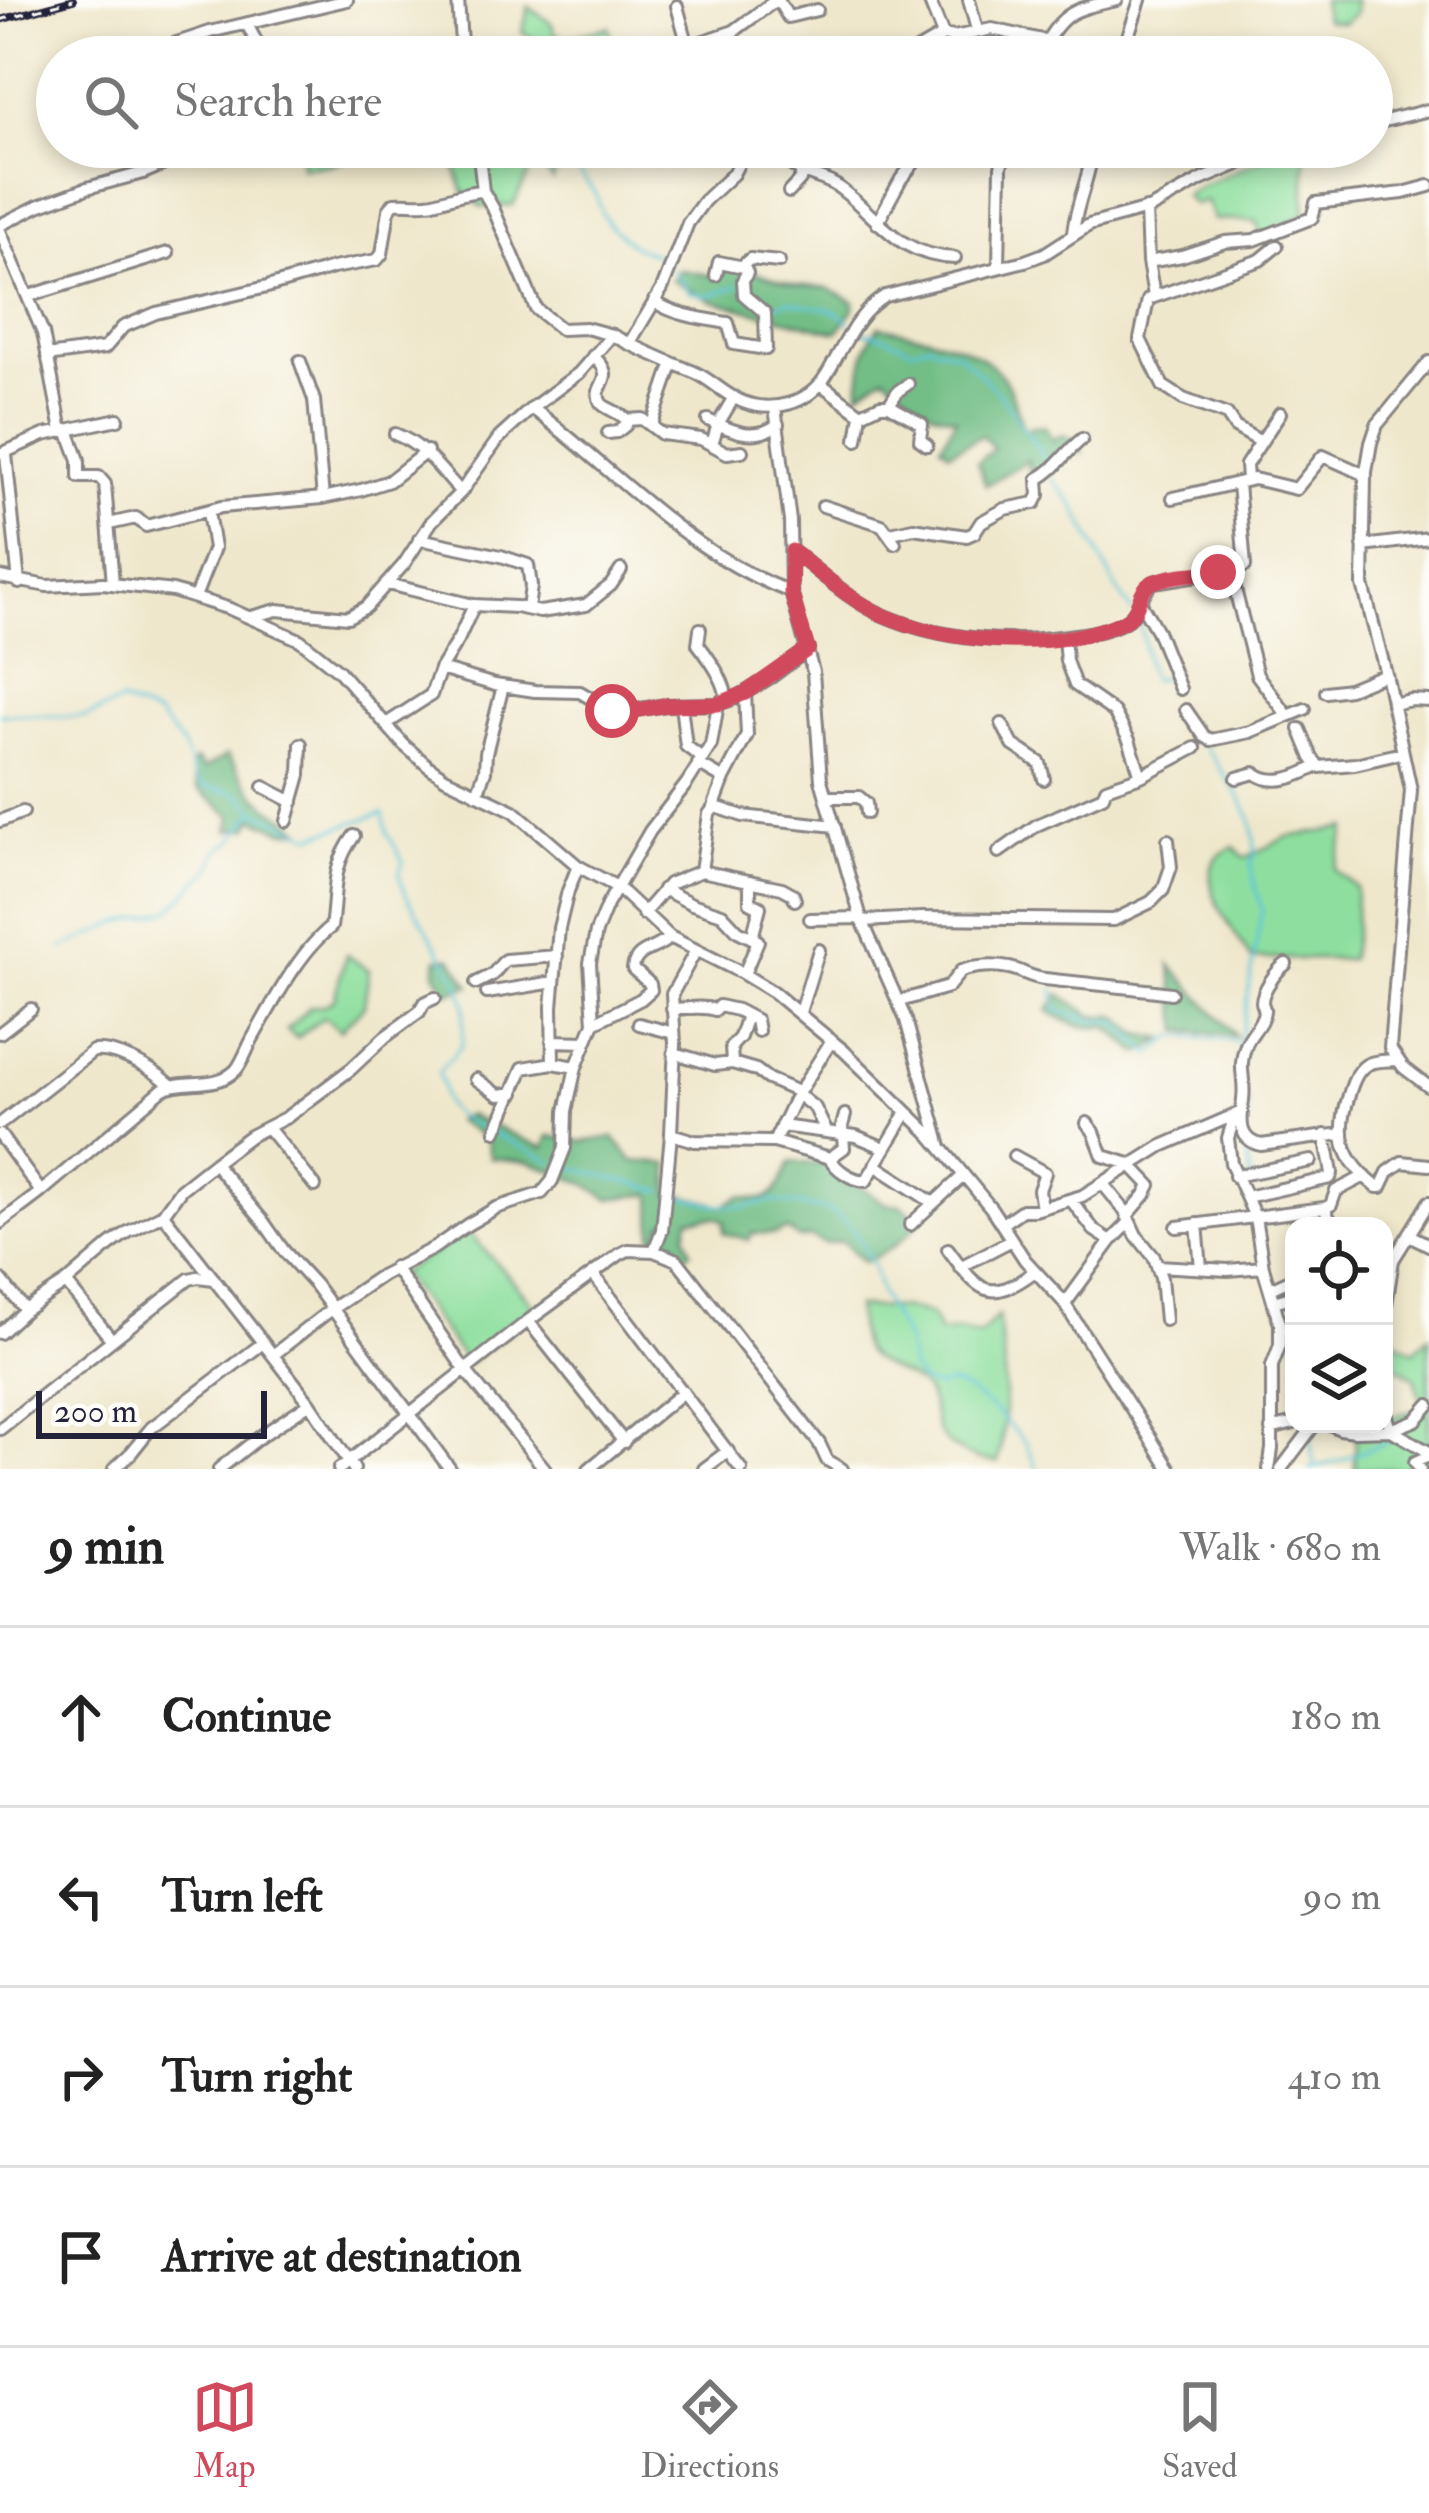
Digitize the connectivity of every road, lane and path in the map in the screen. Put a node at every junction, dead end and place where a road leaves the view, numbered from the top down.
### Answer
1 (346, 0) edge
2 (458, 0) edge
3 (777, 0) edge
4 (929, 0) edge
5 (969, 0) edge
6 (1117, 0) edge
7 (1140, 0) edge
8 (677, 6) dead end
9 (817, 10) dead end
10 (247, 24) junction
11 (977, 30) junction
12 (729, 33) junction
13 (943, 35) joint
14 (202, 36) edge
15 (253, 36) edge
16 (461, 36) edge
17 (685, 36) edge
18 (723, 36) edge
19 (730, 36) edge
20 (948, 36) edge
21 (957, 36) edge
22 (1024, 36) edge
23 (1050, 36) edge
24 (1128, 36) edge
25 (1429, 110) edge
26 (1393, 119) edge
27 (154, 168) edge
28 (480, 168) edge
29 (736, 168) edge
30 (796, 168) edge
31 (908, 168) edge
32 (1001, 168) edge
33 (1090, 168) edge
34 (1229, 168) edge
35 (802, 172) junction
36 (1429, 186) edge
37 (483, 190) junction
38 (789, 192) dead end
39 (1146, 209) junction
40 (877, 223) junction
41 (0, 228) edge
42 (1073, 233) junction
43 (1276, 246) dead end
44 (168, 254) dead end
45 (926, 255) junction
46 (955, 258) dead end
47 (779, 262) dead end
48 (1148, 262) junction
49 (742, 266) junction
50 (999, 266) junction
51 (716, 275) dead end
52 (940, 282) junction
53 (29, 296) junction
54 (1154, 296) junction
55 (654, 301) junction
56 (612, 334) junction
57 (628, 344) junction
58 (47, 356) junction
59 (593, 356) junction
60 (300, 361) dead end
61 (1429, 362) edge
62 (672, 365) junction
63 (821, 384) junction
64 (908, 384) dead end
65 (734, 397) junction
66 (890, 405) junction
67 (776, 407) junction
68 (532, 408) junction
69 (1280, 413) dead end
70 (861, 414) junction
71 (118, 419) dead end
72 (627, 420) junction
73 (713, 422) junction
74 (652, 424) junction
75 (778, 424) junction
76 (65, 430) junction
77 (608, 433) dead end
78 (395, 434) dead end
79 (1082, 439) dead end
80 (856, 440) dead end
81 (1261, 442) junction
82 (712, 444) junction
83 (927, 445) dead end
84 (427, 451) junction
85 (742, 451) dead end
86 (3, 453) edge
87 (1366, 475) junction
88 (1243, 482) junction
89 (461, 492) junction
90 (322, 497) junction
91 (1173, 498) dead end
92 (823, 506) dead end
93 (208, 512) junction
94 (109, 524) junction
95 (1429, 538) edge
96 (419, 539) junction
97 (1363, 546) junction
98 (792, 551) junction
99 (621, 570) dead end
100 (1230, 570) junction
101 (0, 577) edge
102 (20, 583) junction
103 (113, 584) junction
104 (387, 584) junction
105 (791, 592) junction
106 (196, 597) junction
107 (1141, 602) junction
108 (474, 605) junction
109 (528, 609) junction
110 (250, 618) junction
111 (700, 629) dead end
112 (1064, 637) junction
113 (808, 649) junction
114 (440, 669) junction
115 (1386, 674) junction
116 (503, 686) junction
117 (1180, 689) dead end
118 (1326, 692) dead end
119 (745, 693) junction
120 (1429, 701) edge
121 (718, 704) junction
122 (1392, 704) junction
123 (681, 705) junction
124 (1305, 709) dead end
125 (1186, 710) dead end
126 (1288, 716) junction
127 (386, 724) junction
128 (1002, 724) dead end
129 (1300, 729) dead end
130 (301, 744) dead end
131 (1195, 748) dead end
132 (1402, 753) junction
133 (700, 761) junction
134 (1318, 766) junction
135 (1141, 776) junction
136 (1237, 778) dead end
137 (724, 779) junction
138 (1044, 779) dead end
139 (264, 787) dead end
140 (477, 794) junction
141 (826, 797) junction
142 (293, 802) junction
143 (715, 806) junction
144 (23, 812) dead end
145 (867, 813) dead end
146 (0, 820) edge
147 (287, 821) dead end
148 (835, 826) junction
149 (354, 836) dead end
150 (1168, 840) dead end
151 (998, 852) dead end
152 (578, 866) junction
153 (701, 871) junction
154 (750, 881) junction
155 (617, 887) junction
156 (663, 889) junction
157 (795, 900) dead end
158 (643, 914) junction
159 (862, 919) junction
160 (810, 920) dead end
161 (670, 937) junction
162 (752, 938) junction
163 (819, 950) dead end
164 (695, 952) junction
165 (557, 956) junction
166 (1286, 964) dead end
167 (744, 974) junction
168 (492, 975) junction
169 (554, 982) junction
170 (476, 983) dead end
171 (516, 990) junction
172 (487, 993) dead end
173 (1171, 993) dead end
174 (435, 998) dead end
175 (900, 1001) junction
176 (31, 1009) dead end
177 (672, 1009) junction
178 (800, 1012) junction
179 (747, 1015) junction
180 (594, 1023) junction
181 (639, 1024) dead end
182 (758, 1031) dead end
183 (0, 1033) edge
184 (674, 1033) junction
185 (832, 1040) junction
186 (551, 1041) junction
187 (586, 1042) junction
188 (674, 1053) junction
189 (1396, 1060) junction
190 (554, 1063) junction
191 (732, 1063) junction
192 (576, 1067) junction
193 (476, 1079) dead end
194 (171, 1085) junction
195 (1429, 1087) edge
196 (514, 1093) junction
197 (798, 1094) junction
198 (908, 1112) junction
199 (1237, 1114) junction
200 (845, 1115) dead end
201 (1087, 1123) dead end
202 (0, 1124) edge
203 (781, 1126) junction
204 (268, 1128) junction
205 (1198, 1130) junction
206 (496, 1131) dead end
207 (826, 1131) junction
208 (671, 1134) junction
209 (844, 1134) junction
210 (1341, 1134) junction
211 (0, 1135) edge
212 (1325, 1135) junction
213 (1228, 1138) junction
214 (1307, 1141) junction
215 (774, 1142) junction
216 (885, 1148) junction
217 (942, 1150) junction
218 (1014, 1156) dead end
219 (830, 1158) junction
220 (1311, 1161) junction
221 (214, 1163) junction
222 (1130, 1164) junction
223 (874, 1165) junction
224 (1429, 1165) edge
225 (963, 1176) junction
226 (1235, 1176) junction
227 (1365, 1176) junction
228 (1316, 1182) junction
229 (1103, 1184) junction
230 (315, 1186) dead end
231 (41, 1192) junction
232 (1246, 1197) junction
233 (1071, 1201) junction
234 (932, 1202) junction
235 (1429, 1202) edge
236 (1042, 1208) junction
237 (1324, 1208) junction
238 (163, 1214) junction
239 (1255, 1217) junction
240 (1328, 1217) edge
241 (1128, 1220) junction
242 (0, 1223) edge
243 (1002, 1224) junction
244 (1197, 1224) junction
245 (910, 1225) dead end
246 (1177, 1227) dead end
247 (1409, 1235) junction
248 (1012, 1240) junction
249 (1111, 1241) junction
250 (1429, 1245) edge
251 (947, 1250) dead end
252 (654, 1251) junction
253 (1393, 1260) edge
254 (1158, 1266) junction
255 (394, 1267) junction
256 (960, 1267) junction
257 (1263, 1267) junction
258 (1201, 1268) junction
259 (1035, 1271) junction
260 (593, 1274) junction
261 (0, 1279) edge
262 (214, 1279) junction
263 (65, 1283) junction
264 (1285, 1285) edge
265 (1272, 1295) junction
266 (1285, 1296) edge
267 (1065, 1304) junction
268 (333, 1308) junction
269 (26, 1310) junction
270 (1165, 1320) dead end
271 (528, 1321) junction
272 (0, 1333) edge
273 (112, 1340) junction
274 (262, 1343) junction
275 (274, 1355) junction
276 (465, 1370) junction
277 (683, 1392) junction
278 (310, 1403) junction
279 (1429, 1405) edge
280 (410, 1414) junction
281 (1285, 1427) edge
282 (0, 1429) edge
283 (1271, 1429) junction
284 (1393, 1429) edge
285 (1393, 1431) edge
286 (1300, 1433) edge
287 (624, 1442) junction
288 (728, 1451) junction
289 (1429, 1454) edge
290 (347, 1467) edge
291 (114, 1469) edge
292 (219, 1469) edge
293 (450, 1469) edge
294 (545, 1469) edge
295 (589, 1469) edge
296 (704, 1469) edge
297 (741, 1469) edge
298 (842, 1469) edge
299 (1170, 1469) edge
300 (1268, 1469) edge
301 (1281, 1469) edge
302 (1420, 1469) edge

1 - 10 street
2 - 16 street
3 - 9 street
3 - 12 street
4 - 13 street
5 - 11 street
6 - 23 street
7 - 24 street
8 - 17 street
10 - 14 street
10 - 15 street
11 - 21 street
11 - 22 street
12 - 18 street
12 - 19 street
13 - 20 street
25 - 26 street
27 - 41 street
28 - 37 street
29 - 55 street
30 - 35 street
31 - 40 street
32 - 50 street
33 - 42 street
34 - 39 street
35 - 38 street
35 - 40 street
36 - 48 street
37 - 56 street
37 - 58 street
39 - 42 street
39 - 48 street
40 - 45 street
41 - 53 street
42 - 50 street
43 - 54 street
44 - 53 street
45 - 46 street
45 - 52 street
47 - 49 street
48 - 54 street
49 - 51 street
49 - 55 street
50 - 52 street
52 - 63 street
53 - 58 street
54 - 81 street
55 - 57 street
56 - 57 street
56 - 59 street
57 - 62 street
58 - 76 street
59 - 68 street
59 - 72 street
60 - 90 street
61 - 87 street
62 - 65 street
62 - 74 street
63 - 67 street
63 - 70 street
64 - 66 street
65 - 67 street
65 - 73 street
66 - 70 street
66 - 83 street
67 - 75 street
68 - 89 street
68 - 105 street
69 - 81 street
70 - 80 street
71 - 76 street
72 - 74 street
72 - 77 street
73 - 75 street
73 - 82 street
74 - 82 street
75 - 98 street
76 - 86 street
76 - 94 street
78 - 84 street
79 - 92 street
81 - 88 street
82 - 85 street
84 - 89 street
84 - 90 street
86 - 102 street
87 - 88 street
87 - 97 street
88 - 91 street
88 - 100 street
89 - 96 street
90 - 93 street
93 - 94 street
93 - 106 street
94 - 103 street
95 - 97 street
96 - 104 street
96 - 109 street
97 - 115 street
98 - 105 street
98 - 112 street
99 - 109 street
100 - 107 street
100 - 126 street
101 - 102 street
102 - 103 street
103 - 106 street
104 - 108 street
104 - 110 street
105 - 113 street
106 - 110 street
107 - 112 street
107 - 117 street
108 - 109 street
108 - 114 street
110 - 127 street
111 - 121 street
112 - 135 street
113 - 119 street
113 - 141 street
114 - 116 street
114 - 127 street
115 - 118 street
115 - 122 street
116 - 123 street
116 - 140 street
119 - 121 street
119 - 137 street
120 - 122 street
121 - 123 street
121 - 133 street
122 - 132 street
123 - 133 street
124 - 126 street
125 - 126 street
127 - 140 street
128 - 138 street
129 - 134 street
130 - 142 street
131 - 135 street
132 - 134 street
132 - 189 street
133 - 137 street
133 - 155 street
134 - 136 street
135 - 151 street
137 - 143 street
139 - 142 street
140 - 152 street
141 - 145 street
141 - 148 street
142 - 147 street
143 - 148 street
143 - 153 street
144 - 146 street
148 - 159 street
149 - 194 street
150 - 159 street
152 - 155 street
152 - 165 street
153 - 154 street
153 - 156 street
154 - 157 street
154 - 162 street
155 - 158 street
155 - 180 street
156 - 158 street
156 - 162 street
158 - 161 street
159 - 160 street
159 - 175 street
161 - 164 street
161 - 180 street
162 - 167 street
163 - 178 street
164 - 167 street
164 - 177 street
165 - 168 street
165 - 169 street
166 - 199 street
167 - 178 street
168 - 170 street
168 - 171 street
169 - 171 street
169 - 186 street
171 - 172 street
173 - 175 street
174 - 204 street
175 - 217 street
176 - 183 street
177 - 179 street
177 - 184 street
178 - 185 street
179 - 182 street
179 - 191 street
180 - 187 street
181 - 184 street
184 - 188 street
185 - 197 street
185 - 198 street
186 - 187 street
186 - 190 street
187 - 192 street
188 - 191 street
188 - 208 street
189 - 195 street
189 - 210 street
190 - 192 street
190 - 196 street
191 - 197 street
192 - 255 street
193 - 196 street
194 - 202 street
194 - 231 street
196 - 206 street
197 - 203 street
197 - 207 street
198 - 216 street
198 - 217 street
199 - 205 street
199 - 213 street
199 - 214 street
200 - 209 street
201 - 222 street
203 - 207 street
203 - 215 street
204 - 221 street
204 - 230 street
205 - 213 street
205 - 222 street
207 - 209 street
208 - 215 street
208 - 252 street
209 - 216 street
209 - 219 street
210 - 212 street
210 - 227 street
211 - 231 street
212 - 214 street
212 - 228 street
213 - 226 street
214 - 220 street
215 - 219 street
216 - 223 street
217 - 225 street
218 - 236 street
219 - 223 street
220 - 226 street
220 - 228 street
221 - 238 street
221 - 268 street
222 - 229 street
222 - 241 street
223 - 234 street
224 - 227 street
225 - 234 street
225 - 243 street
226 - 232 street
227 - 237 street
228 - 232 street
229 - 233 street
229 - 241 street
231 - 242 street
232 - 239 street
233 - 236 street
233 - 249 street
234 - 245 street
235 - 247 street
236 - 243 street
237 - 239 street
237 - 240 street
238 - 262 street
238 - 263 street
239 - 244 street
239 - 257 street
241 - 249 street
241 - 254 street
243 - 248 street
244 - 246 street
244 - 258 street
247 - 250 street
247 - 253 street
248 - 256 street
248 - 259 street
249 - 267 street
251 - 256 street
252 - 260 street
252 - 298 street
254 - 258 street
254 - 270 street
255 - 268 street
255 - 276 street
256 - 259 street
257 - 258 street
257 - 265 street
259 - 267 street
260 - 271 street
260 - 277 street
261 - 269 street
262 - 273 street
262 - 274 street
263 - 269 street
263 - 273 street
264 - 265 street
265 - 266 street
265 - 283 street
267 - 299 street
268 - 275 street
268 - 280 street
269 - 272 street
271 - 276 street
271 - 287 street
273 - 282 street
274 - 275 street
274 - 291 street
275 - 278 street
276 - 280 street
276 - 294 street
277 - 287 street
277 - 288 street
278 - 290 street
278 - 292 street
279 - 284 street
280 - 290 street
280 - 293 street
281 - 283 street
283 - 300 street
285 - 289 street
286 - 301 street
287 - 295 street
288 - 296 street
288 - 297 street
289 - 302 street

